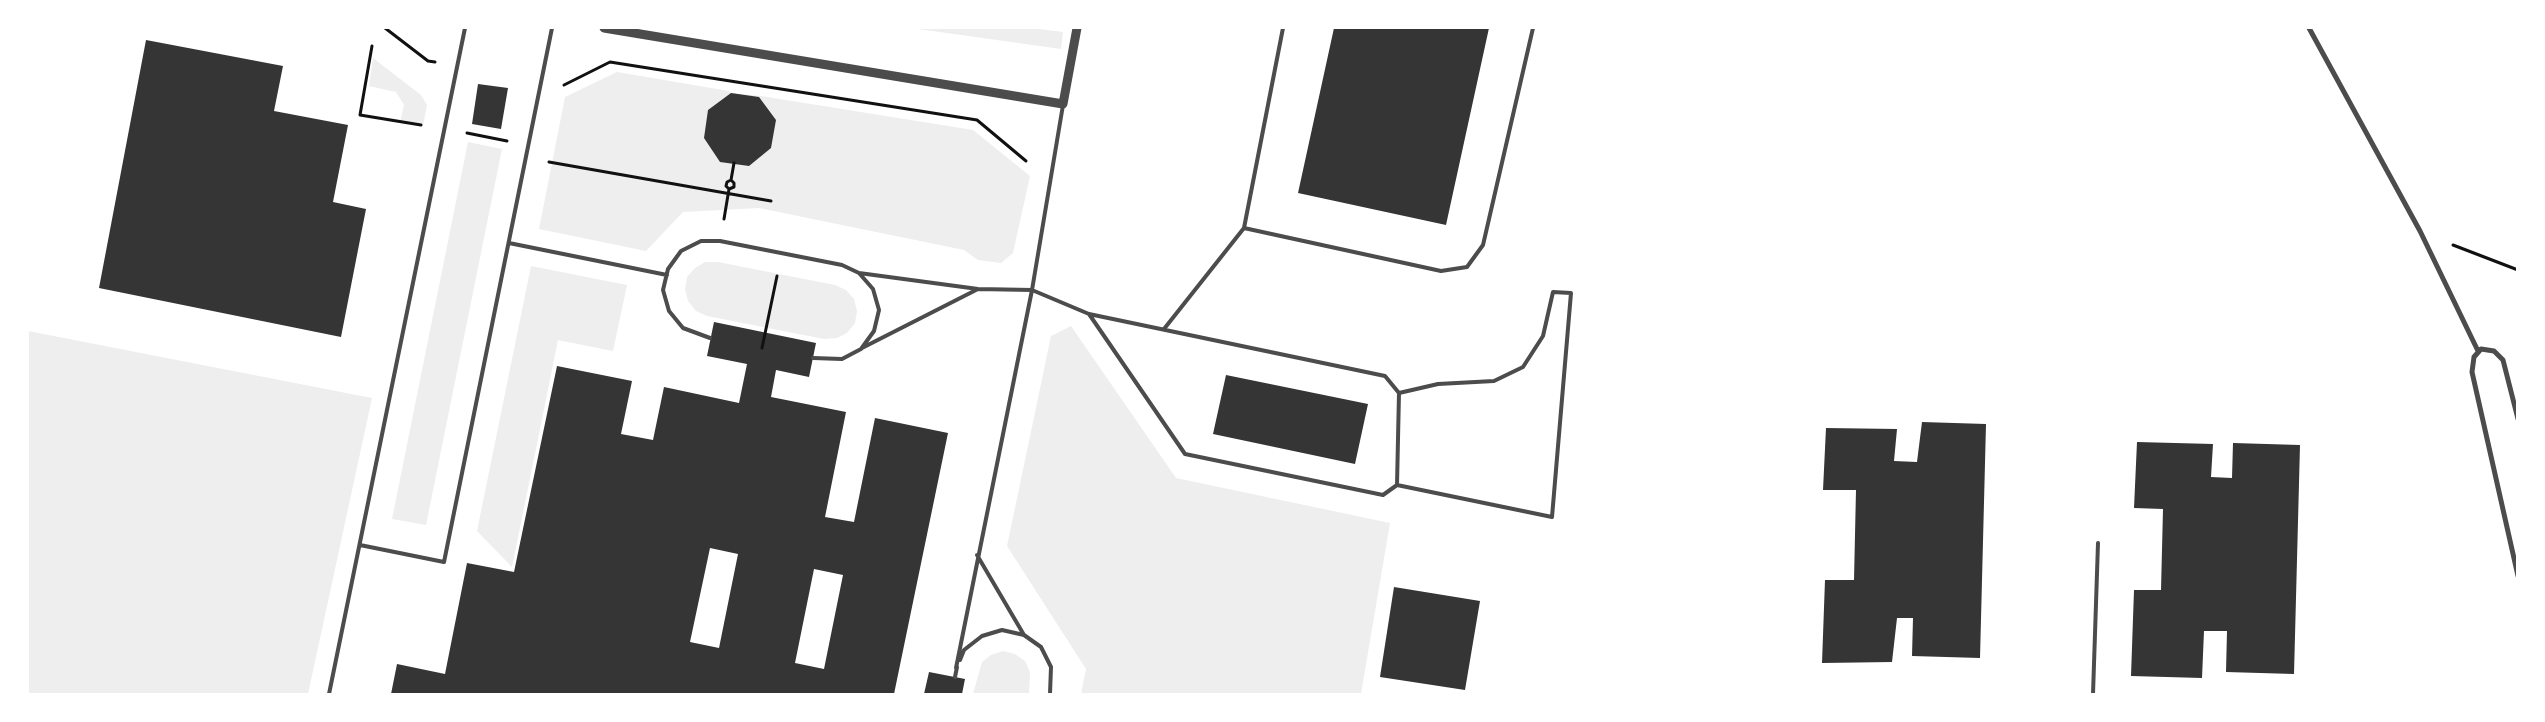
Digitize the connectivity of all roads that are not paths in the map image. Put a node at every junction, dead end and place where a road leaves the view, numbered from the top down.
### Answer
1 (465, 28) edge
2 (552, 28) edge
3 (604, 28) edge
4 (1077, 28) edge
5 (1282, 28) edge
6 (1534, 28) edge
7 (2309, 28) edge
8 (1063, 104) junction
9 (1244, 228) junction
10 (508, 243) junction
11 (859, 273) junction
12 (667, 275) junction
13 (978, 290) junction
14 (1032, 290) junction
15 (1089, 314) junction
16 (1164, 330) junction
17 (710, 338) dead end
18 (861, 349) junction
19 (2478, 351) junction
20 (813, 358) dead end
21 (1399, 393) junction
22 (2518, 419) edge
23 (1397, 485) junction
24 (2098, 542) dead end
25 (360, 545) junction
26 (977, 555) junction
27 (2518, 576) edge
28 (1024, 635) junction
29 (956, 668) junction
30 (955, 676) dead end
31 (330, 694) edge
32 (1050, 694) edge
33 (2093, 694) edge

1 - 25 lane
2 - 10 lane
3 - 8 street
4 - 8 street
5 - 9 lane
6 - 9 lane
7 - 19 street
8 - 14 lane
9 - 16 lane
10 - 12 lane
10 - 25 lane
11 - 12 lane
11 - 13 lane
11 - 18 lane
12 - 17 lane
13 - 14 lane
13 - 18 lane
14 - 15 lane
14 - 26 lane
15 - 16 lane
15 - 23 lane
16 - 21 lane
18 - 20 lane
19 - 22 street
19 - 27 street
21 - 23 lane
21 - 23 lane
24 - 33 lane
25 - 31 lane
26 - 28 lane
26 - 29 lane
28 - 29 lane
28 - 32 lane
29 - 30 lane

